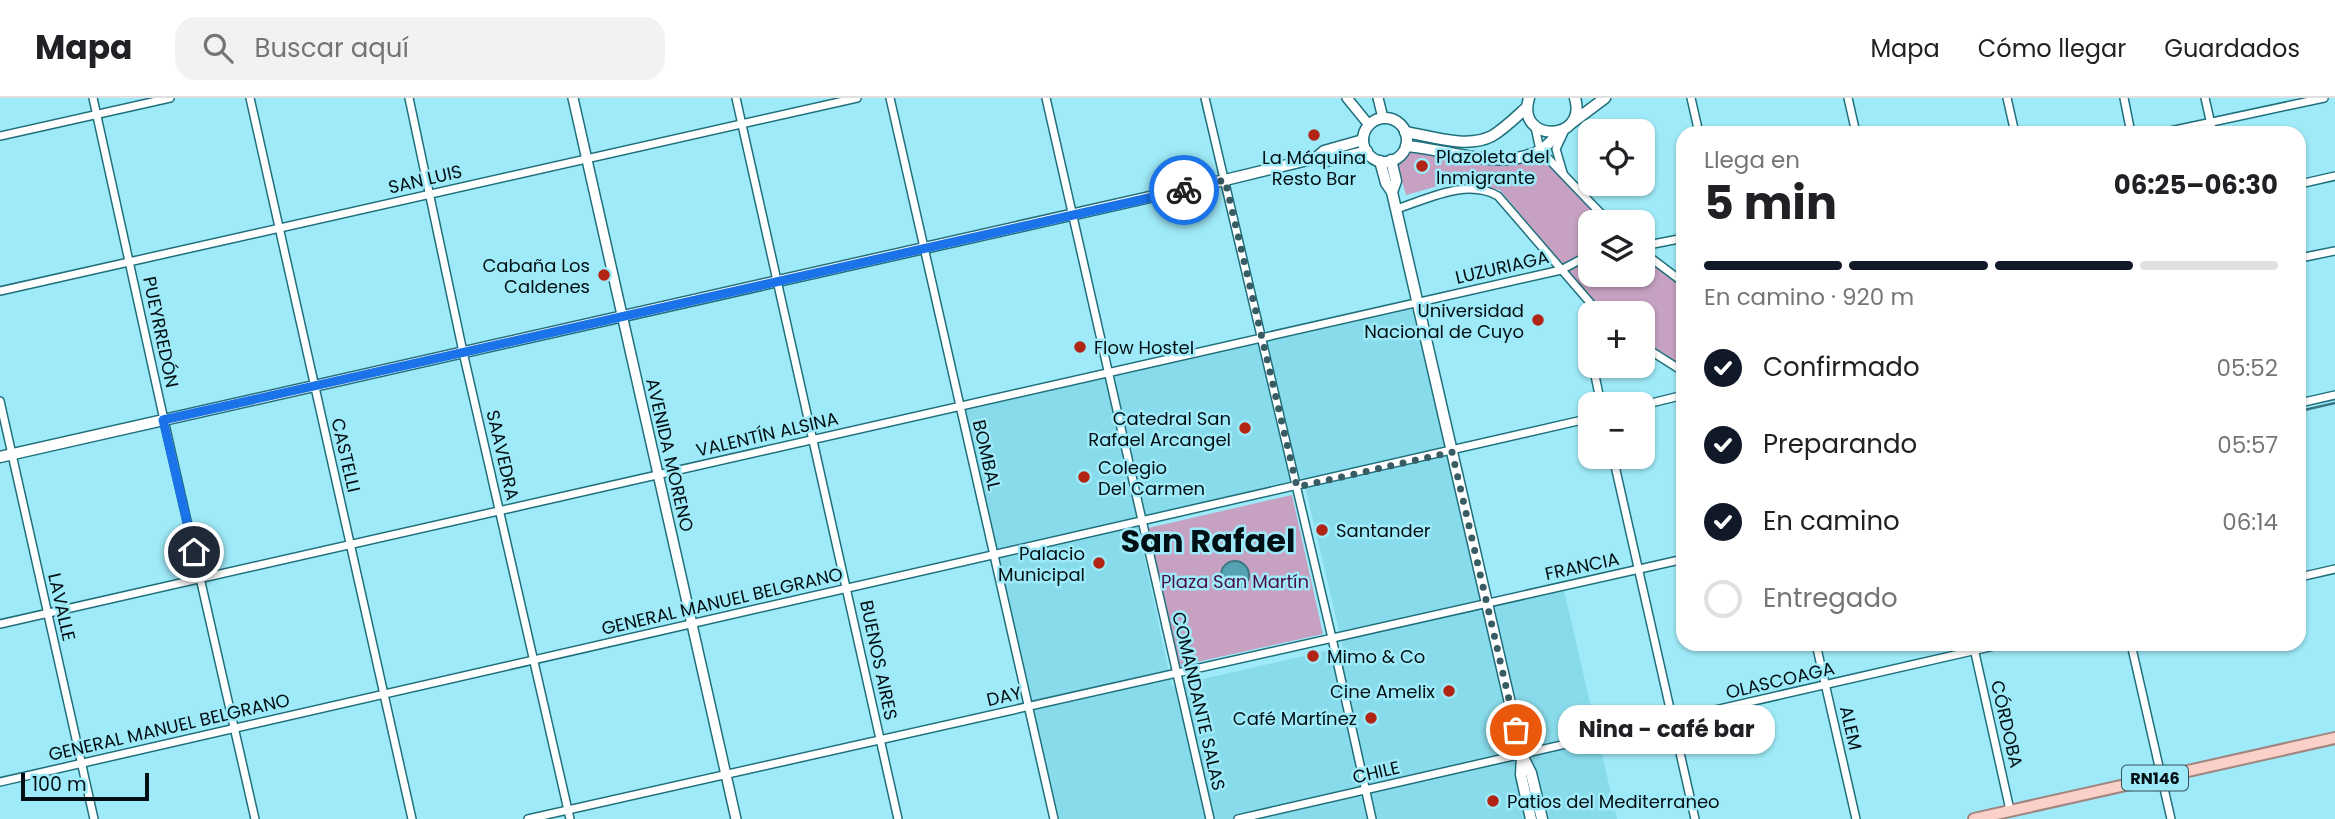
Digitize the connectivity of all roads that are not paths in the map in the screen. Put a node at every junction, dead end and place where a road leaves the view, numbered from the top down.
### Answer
1 (93, 98) edge
2 (170, 98) edge
3 (250, 98) edge
4 (409, 98) edge
5 (573, 98) edge
6 (736, 98) edge
7 (857, 98) edge
8 (890, 98) edge
9 (1046, 98) edge
10 (1205, 98) edge
11 (1347, 98) edge
12 (1378, 98) edge
13 (1574, 98) edge
14 (1605, 98) edge
15 (1692, 98) edge
16 (1848, 98) edge
17 (2007, 98) edge
18 (2124, 98) edge
19 (2205, 98) edge
20 (2324, 98) edge
21 (1528, 103) edge
22 (97, 115) junction
23 (1382, 118) junction
24 (2211, 123) junction
25 (743, 125) junction
26 (1369, 125) junction
27 (1698, 126) edge
28 (1854, 126) edge
29 (2013, 126) edge
30 (2130, 126) edge
31 (2196, 126) edge
32 (2212, 126) edge
33 (1535, 127) junction
34 (1567, 127) junction
35 (1405, 132) junction
36 (0, 136) edge
37 (1363, 140) junction
38 (1405, 146) junction
39 (1540, 150) junction
40 (1367, 151) junction
41 (1316, 158) junction
42 (587, 159) junction
43 (1386, 161) junction
44 (1565, 176) junction
45 (2335, 176) edge
46 (1225, 180) junction
47 (2306, 183) edge
48 (429, 194) junction
49 (1396, 209) junction
50 (1596, 210) edge
51 (1073, 215) junction
52 (279, 229) junction
53 (1676, 240) edge
54 (1655, 244) edge
55 (923, 248) junction
56 (2335, 251) edge
57 (2306, 257) edge
58 (1578, 261) edge
59 (1655, 261) edge
60 (130, 262) junction
61 (1561, 270) junction
62 (1676, 277) edge
63 (779, 281) junction
64 (0, 291) edge
65 (1588, 301) edge
66 (1418, 303) junction
67 (623, 316) junction
68 (1262, 338) junction
69 (463, 352) junction
70 (1655, 354) edge
71 (1676, 367) edge
72 (1109, 373) junction
73 (314, 386) junction
74 (2335, 395) edge
75 (1676, 396) edge
76 (0, 401) edge
77 (1655, 402) edge
78 (2306, 402) edge
79 (960, 407) junction
80 (163, 420) junction
81 (1578, 421) edge
82 (814, 439) junction
83 (1452, 452) junction
84 (11, 455) junction
85 (0, 457) edge
86 (1616, 469) edge
87 (659, 475) junction
88 (1297, 487) junction
89 (500, 511) junction
90 (1143, 522) junction
91 (351, 545) junction
92 (993, 555) junction
93 (1676, 561) edge
94 (1640, 569) junction
95 (2335, 569) edge
96 (2306, 576) edge
97 (200, 579) junction
98 (848, 589) junction
99 (1487, 603) junction
100 (47, 613) junction
101 (0, 624) edge
102 (692, 624) junction
103 (1332, 638) junction
104 (1818, 651) edge
105 (1957, 651) edge
106 (1974, 651) edge
107 (2133, 651) edge
108 (534, 660) junction
109 (1177, 673) junction
110 (1825, 685) junction
111 (383, 694) junction
112 (1028, 706) junction
113 (1672, 721) junction
114 (234, 728) junction
115 (2335, 738) edge
116 (881, 739) junction
117 (1522, 755) junction
118 (82, 764) junction
119 (726, 774) junction
120 (2162, 776) junction
121 (0, 782) edge
122 (1366, 790) junction
123 (568, 810) junction
124 (2010, 810) junction
125 (94, 819) edge
126 (256, 819) edge
127 (412, 819) edge
128 (528, 819) edge
129 (570, 819) edge
130 (736, 819) edge
131 (898, 819) edge
132 (1054, 819) edge
133 (1210, 819) edge
134 (1238, 819) edge
135 (1372, 819) edge
136 (1531, 819) edge
137 (1542, 819) edge
138 (1695, 819) edge
139 (1856, 819) edge
140 (1974, 819) edge
141 (2171, 819) edge

1 - 22 street, PUEYRREDÓN
2 - 22 street
3 - 52 street, CASTELLI
4 - 48 street, SAAVEDRA
5 - 42 street, AVENIDA MORENO
6 - 25 street, BUENOS AIRES
7 - 25 street, SAN LUIS
8 - 55 street, BOMBAL
9 - 51 street, COMANDANTE SALAS
10 - 46 street
11 - 26 street
12 - 23 street
13 - 34 main road
14 - 34 main road
15 - 27 street
16 - 28 street
17 - 29 street
18 - 30 street
19 - 24 street
20 - 24 street
21 - 33 main road
21 - 35 main road
22 - 36 street
22 - 60 street, PUEYRREDÓN
23 - 26 main road
23 - 35 main road
24 - 31 street
24 - 32 street
25 - 42 street, SAN LUIS
25 - 63 street, BUENOS AIRES
26 - 37 main road
33 - 34 main road
33 - 39 street
34 - 39 main road
34 - 44 street
35 - 38 main road
37 - 40 main road
37 - 41 main road
38 - 39 main road
38 - 43 main road
39 - 44 street
40 - 41 main road
40 - 43 main road
41 - 46 main road
42 - 48 street, SAN LUIS
42 - 67 street, AVENIDA MORENO
43 - 49 main road
44 - 50 street
45 - 47 street
46 - 51 main road
46 - 68 street
48 - 52 street, SAN LUIS
48 - 69 street, SAAVEDRA
49 - 61 street
49 - 66 main road
51 - 55 main road
51 - 72 street, COMANDANTE SALAS
52 - 60 street, SAN LUIS
52 - 73 street, CASTELLI
53 - 54 street
55 - 63 main road
55 - 79 street, BOMBAL
56 - 57 street
58 - 61 street, LUZURIAGA
59 - 62 street
60 - 64 street, SAN LUIS
60 - 80 street, PUEYRREDÓN
61 - 65 street
61 - 66 street, LUZURIAGA
63 - 67 main road
63 - 82 street, BUENOS AIRES
66 - 68 street, VALENTÍN ALSINA
66 - 83 main road
67 - 69 main road
67 - 87 street, AVENIDA MORENO
68 - 72 street, VALENTÍN ALSINA
68 - 88 street
69 - 73 main road
69 - 89 street, SAAVEDRA
70 - 71 street
72 - 79 street, VALENTÍN ALSINA
72 - 90 street, COMANDANTE SALAS
73 - 80 main road
73 - 91 street, CASTELLI
74 - 78 street
75 - 77 street
76 - 84 street, LAVALLE
79 - 82 street, VALENTÍN ALSINA
79 - 92 street, BOMBAL
80 - 84 main road
80 - 97 street, PUEYRREDÓN
81 - 83 street, GENERAL MANUEL BELGRANO
82 - 87 street, VALENTÍN ALSINA
82 - 98 street, BUENOS AIRES
83 - 88 street, GENERAL MANUEL BELGRANO
83 - 99 main road
84 - 85 main road
84 - 100 street, LAVALLE
86 - 94 street
87 - 89 street, VALENTÍN ALSINA
87 - 102 street, AVENIDA MORENO
88 - 90 street, GENERAL MANUEL BELGRANO
88 - 103 street
89 - 91 street, VALENTÍN ALSINA
89 - 108 street, SAAVEDRA
90 - 92 street, GENERAL MANUEL BELGRANO
90 - 109 street, COMANDANTE SALAS
91 - 97 street, VALENTÍN ALSINA
91 - 111 street, CASTELLI
92 - 98 street, GENERAL MANUEL BELGRANO
92 - 112 street, BOMBAL
93 - 94 street, FRANCIA
94 - 99 street, FRANCIA
94 - 113 street
95 - 96 street
97 - 100 street, VALENTÍN ALSINA
97 - 114 street, PUEYRREDÓN
98 - 102 street, GENERAL MANUEL BELGRANO
98 - 116 street, BUENOS AIRES
99 - 103 street, DAY
99 - 117 main road
100 - 101 street, VALENTÍN ALSINA
100 - 118 street, LAVALLE
102 - 108 street, GENERAL MANUEL BELGRANO
102 - 119 street, AVENIDA MORENO
103 - 109 street, DAY
103 - 122 street
104 - 110 street, ALEM
105 - 110 street, OLASCOAGA
106 - 124 street, CÓRDOBA
107 - 120 street
108 - 111 street, GENERAL MANUEL BELGRANO
108 - 123 street, SAAVEDRA
109 - 112 street, DAY
109 - 133 street, COMANDANTE SALAS
110 - 113 street, OLASCOAGA
110 - 139 street, ALEM
111 - 114 street, GENERAL MANUEL BELGRANO
111 - 127 street, CASTELLI
112 - 116 street, DAY
112 - 132 street, BOMBAL
113 - 117 street, OLASCOAGA
113 - 138 street
114 - 118 street, GENERAL MANUEL BELGRANO
114 - 126 street, PUEYRREDÓN
115 - 120 highway, RN146
116 - 119 street, DAY
116 - 131 street, BUENOS AIRES
117 - 122 street, CHILE
117 - 136 main road
117 - 137 main road
118 - 121 street, GENERAL MANUEL BELGRANO
118 - 125 street, LAVALLE
119 - 123 street, DAY
119 - 130 street, AVENIDA MORENO
120 - 124 highway, RN146
120 - 141 street
122 - 134 street, CHILE
122 - 135 street
123 - 128 street, DAY
123 - 129 street, SAAVEDRA
124 - 140 highway, RN146

